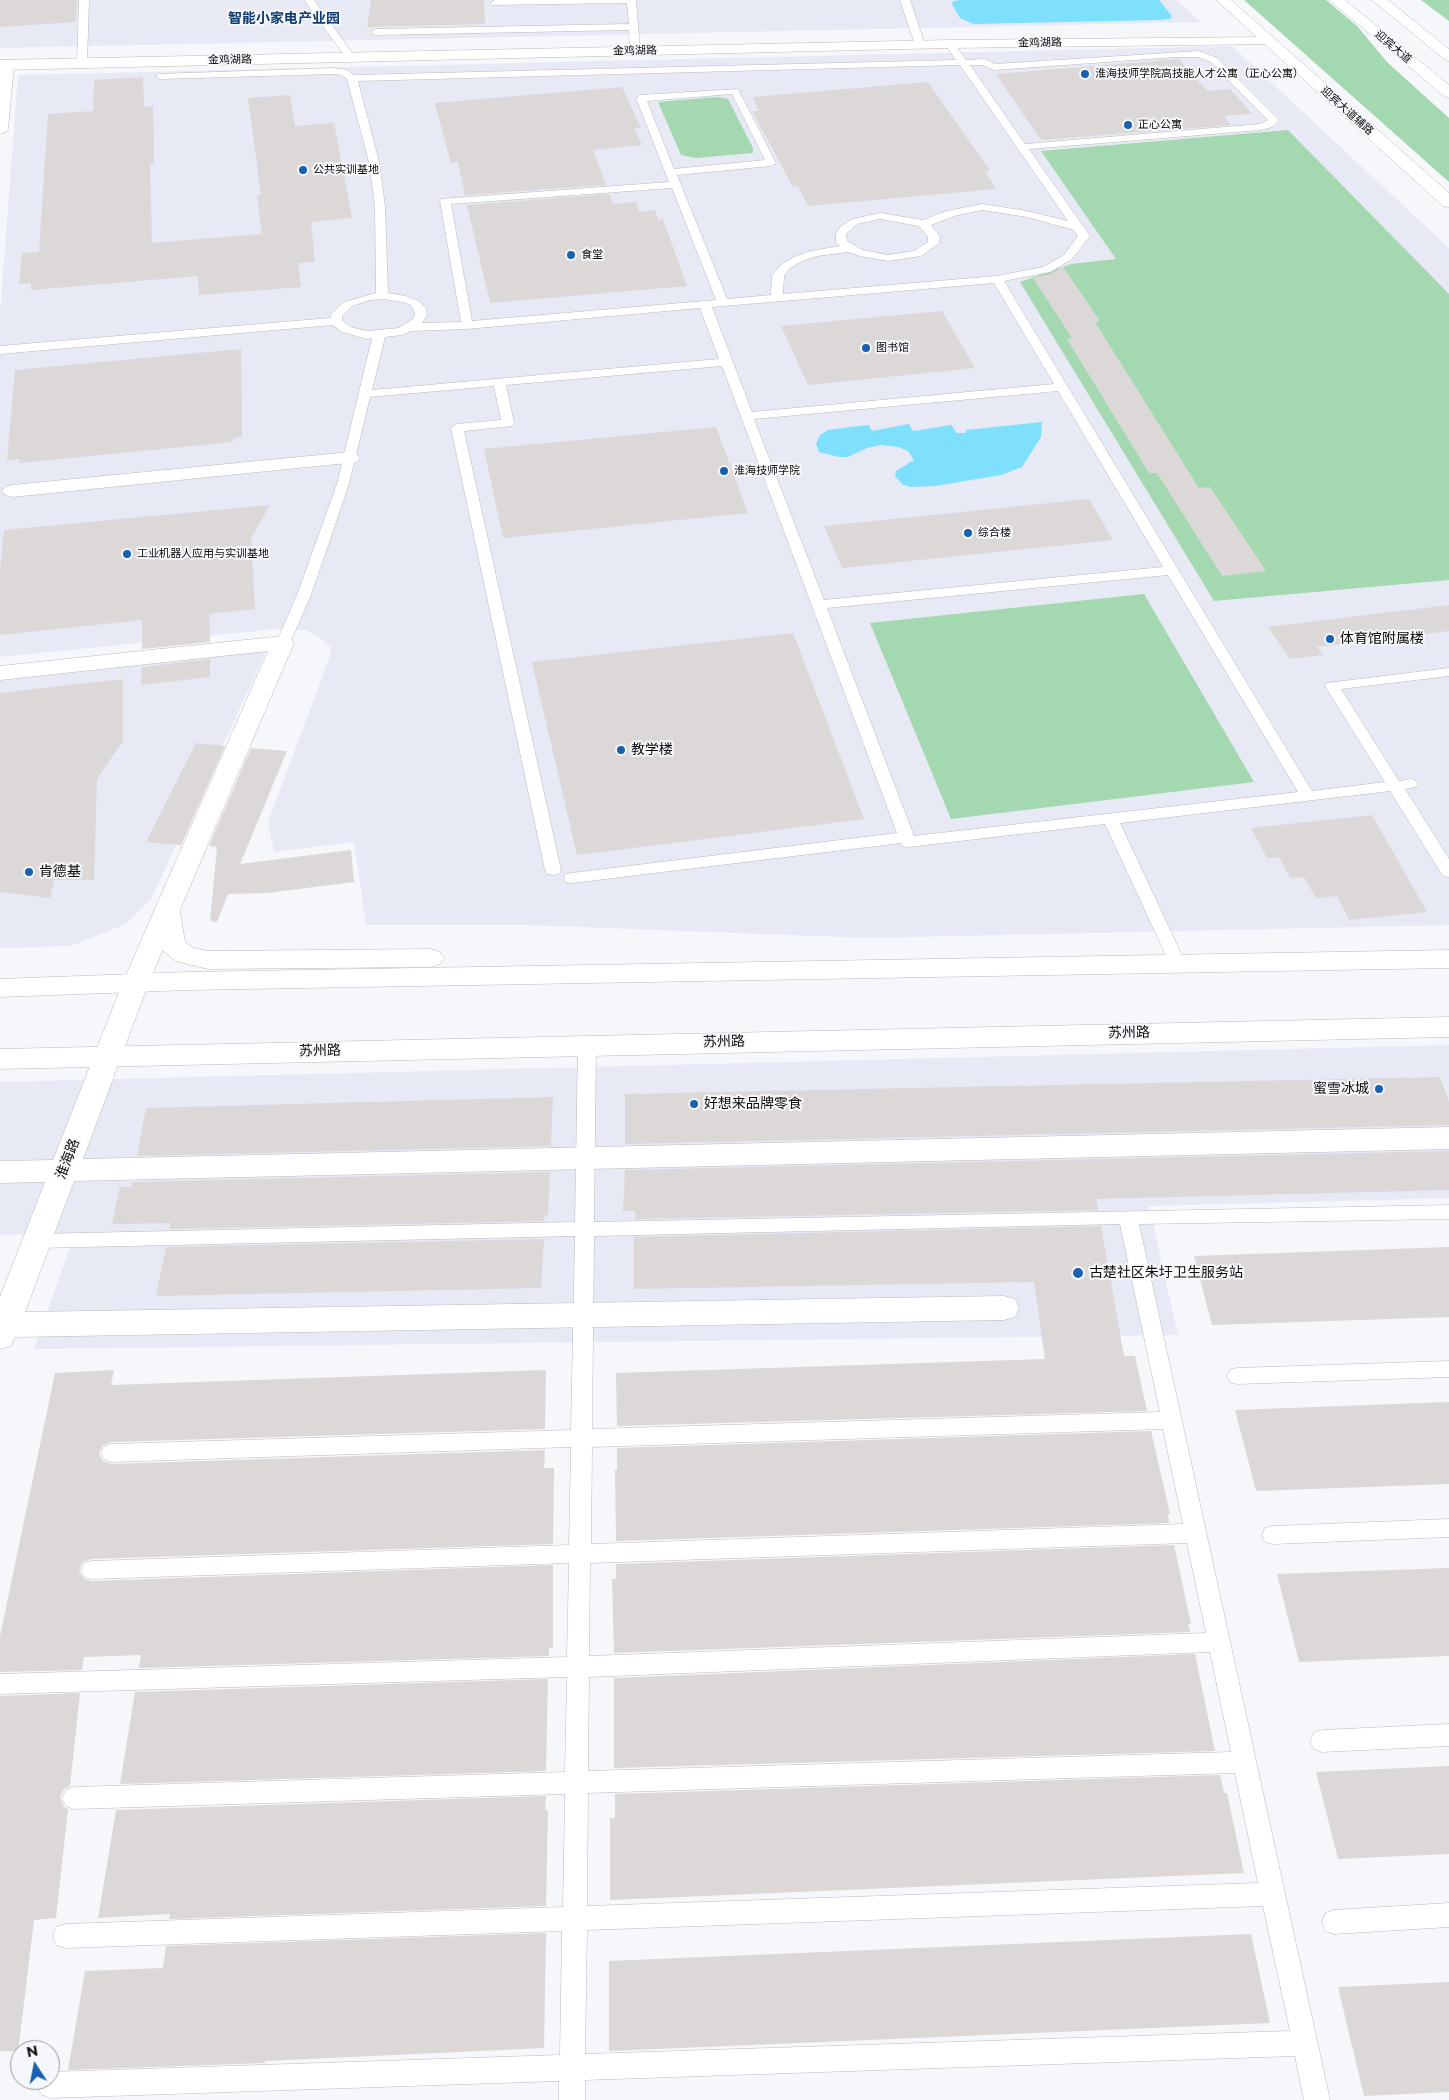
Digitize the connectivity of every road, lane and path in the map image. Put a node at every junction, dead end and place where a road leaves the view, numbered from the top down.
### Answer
1 (84, 0) edge
2 (309, 0) edge
3 (905, 0) edge
4 (1223, 0) edge
5 (1336, 0) edge
6 (1379, 0) edge
7 (1399, 0) edge
8 (494, 13) edge
9 (634, 26) junction
10 (1372, 29) junction
11 (374, 32) dead end
12 (1449, 39) edge
13 (1270, 41) junction
14 (950, 44) junction
15 (920, 45) junction
16 (636, 51) junction
17 (1449, 56) edge
18 (350, 57) junction
19 (82, 63) junction
20 (963, 63) junction
21 (3, 65) edge
22 (160, 76) dead end
23 (352, 78) junction
24 (1423, 91) dead end
25 (1449, 93) edge
26 (0, 129) edge
27 (1022, 147) junction
28 (671, 172) junction
29 (676, 185) junction
30 (1449, 202) edge
31 (923, 224) junction
32 (1077, 227) junction
33 (849, 248) junction
34 (997, 279) junction
35 (382, 296) junction
36 (777, 298) junction
37 (724, 303) junction
38 (705, 305) junction
39 (336, 321) junction
40 (467, 325) junction
41 (411, 327) junction
42 (379, 335) junction
43 (0, 350) edge
44 (727, 362) junction
45 (498, 383) junction
46 (1062, 387) junction
47 (366, 394) junction
48 (748, 416) junction
49 (350, 458) junction
50 (12, 491) dead end
51 (1173, 570) junction
52 (819, 606) junction
53 (283, 643) junction
54 (1449, 672) edge
55 (0, 673) edge
56 (1411, 784) dead end
57 (1396, 785) junction
58 (1308, 796) junction
59 (1110, 819) junction
60 (906, 837) junction
61 (553, 870) dead end
62 (1449, 872) edge
63 (572, 878) dead end
64 (167, 911) junction
65 (1449, 959) edge
66 (1178, 964) junction
67 (727, 972) junction
68 (136, 982) junction
69 (0, 988) edge
70 (1449, 1027) edge
71 (587, 1045) junction
72 (108, 1055) junction
73 (0, 1059) edge
74 (1449, 1138) edge
75 (585, 1158) junction
76 (64, 1170) junction
77 (0, 1172) edge
78 (1449, 1212) edge
79 (1128, 1218) junction
80 (584, 1229) junction
81 (37, 1241) junction
82 (1004, 1308) dead end
83 (583, 1316) junction
84 (2, 1331) edge
85 (1449, 1369) edge
86 (1238, 1376) dead end
87 (1172, 1420) junction
88 (581, 1438) junction
89 (111, 1452) dead end
90 (1449, 1528) edge
91 (1196, 1533) junction
92 (1273, 1535) dead end
93 (580, 1554) junction
94 (92, 1570) dead end
95 (1219, 1642) junction
96 (578, 1667) junction
97 (0, 1684) edge
98 (1449, 1735) edge
99 (1322, 1741) dead end
100 (1245, 1762) junction
101 (577, 1782) junction
102 (74, 1798) dead end
103 (1273, 1894) junction
104 (1449, 1915) edge
105 (575, 1918) junction
106 (1334, 1922) dead end
107 (65, 1936) dead end
108 (1305, 2043) junction
109 (573, 2068) junction
110 (60, 2085) edge
111 (572, 2100) edge
112 (1317, 2100) edge

1 - 19 lane
2 - 18 lane
3 - 15 lane
4 - 13 main road, 迎宾大道辅路
5 - 10 main road, 迎宾大道
6 - 17 main road
7 - 12 main road
8 - 9 lane
8 - 9 lane
8 - 11 lane
9 - 16 lane
10 - 24 main road
10 - 25 main road, 迎宾大道
13 - 14 main road, 金鸡湖路
13 - 30 main road, 迎宾大道辅路
14 - 15 main road, 金鸡湖路
14 - 20 lane
15 - 16 main road, 金鸡湖路
16 - 18 main road, 金鸡湖路
18 - 19 main road, 金鸡湖路
19 - 21 main road, 金鸡湖路
20 - 23 lane
20 - 27 lane
20 - 27 lane
21 - 26 main road
22 - 23 lane
23 - 35 lane
27 - 32 lane
28 - 28 lane
28 - 29 lane
29 - 37 lane
29 - 40 lane
31 - 32 lane
31 - 33 lane
31 - 33 lane
32 - 34 lane
33 - 36 lane
34 - 36 lane
34 - 46 lane
35 - 39 lane
35 - 41 lane
36 - 37 lane
37 - 38 lane
38 - 40 lane
38 - 44 lane
39 - 42 lane
39 - 43 lane
40 - 41 lane
41 - 42 lane
42 - 47 lane
44 - 45 lane
44 - 48 lane
45 - 47 lane
45 - 61 lane
46 - 48 lane
46 - 51 lane
47 - 49 lane
48 - 52 lane
49 - 50 main road
49 - 53 lane
51 - 52 lane
51 - 58 lane
52 - 60 lane
53 - 55 main road
53 - 64 main road, 淮海路
54 - 57 lane
56 - 57 lane
57 - 58 lane
57 - 62 lane
58 - 59 lane
59 - 60 lane
59 - 66 lane
60 - 63 lane
64 - 67 main road
64 - 68 main road, 淮海路
65 - 66 main road
66 - 67 main road
67 - 68 main road
68 - 69 main road
68 - 72 main road, 淮海路
70 - 71 main road, 苏州路
71 - 72 main road, 苏州路
71 - 75 lane
72 - 73 main road, 苏州路
72 - 76 main road, 淮海路
74 - 75 main road
75 - 76 main road
75 - 80 lane
76 - 77 main road
76 - 81 main road, 淮海路
78 - 79 lane
79 - 80 lane
79 - 87 lane
80 - 81 lane
80 - 83 lane
81 - 84 main road, 淮海路
82 - 83 main road
83 - 84 main road
83 - 88 lane
85 - 86 lane
87 - 88 lane
87 - 91 lane
88 - 89 lane
88 - 93 lane
90 - 92 lane
91 - 93 lane
91 - 95 lane
93 - 94 lane
93 - 96 lane
95 - 96 lane
95 - 100 lane
96 - 97 lane
96 - 101 lane
98 - 99 lane
100 - 101 lane
100 - 103 lane
101 - 102 lane
101 - 105 lane
103 - 105 lane
103 - 108 lane
104 - 106 lane
105 - 107 lane
105 - 109 lane
108 - 109 lane
108 - 112 lane
109 - 110 lane
109 - 111 lane

